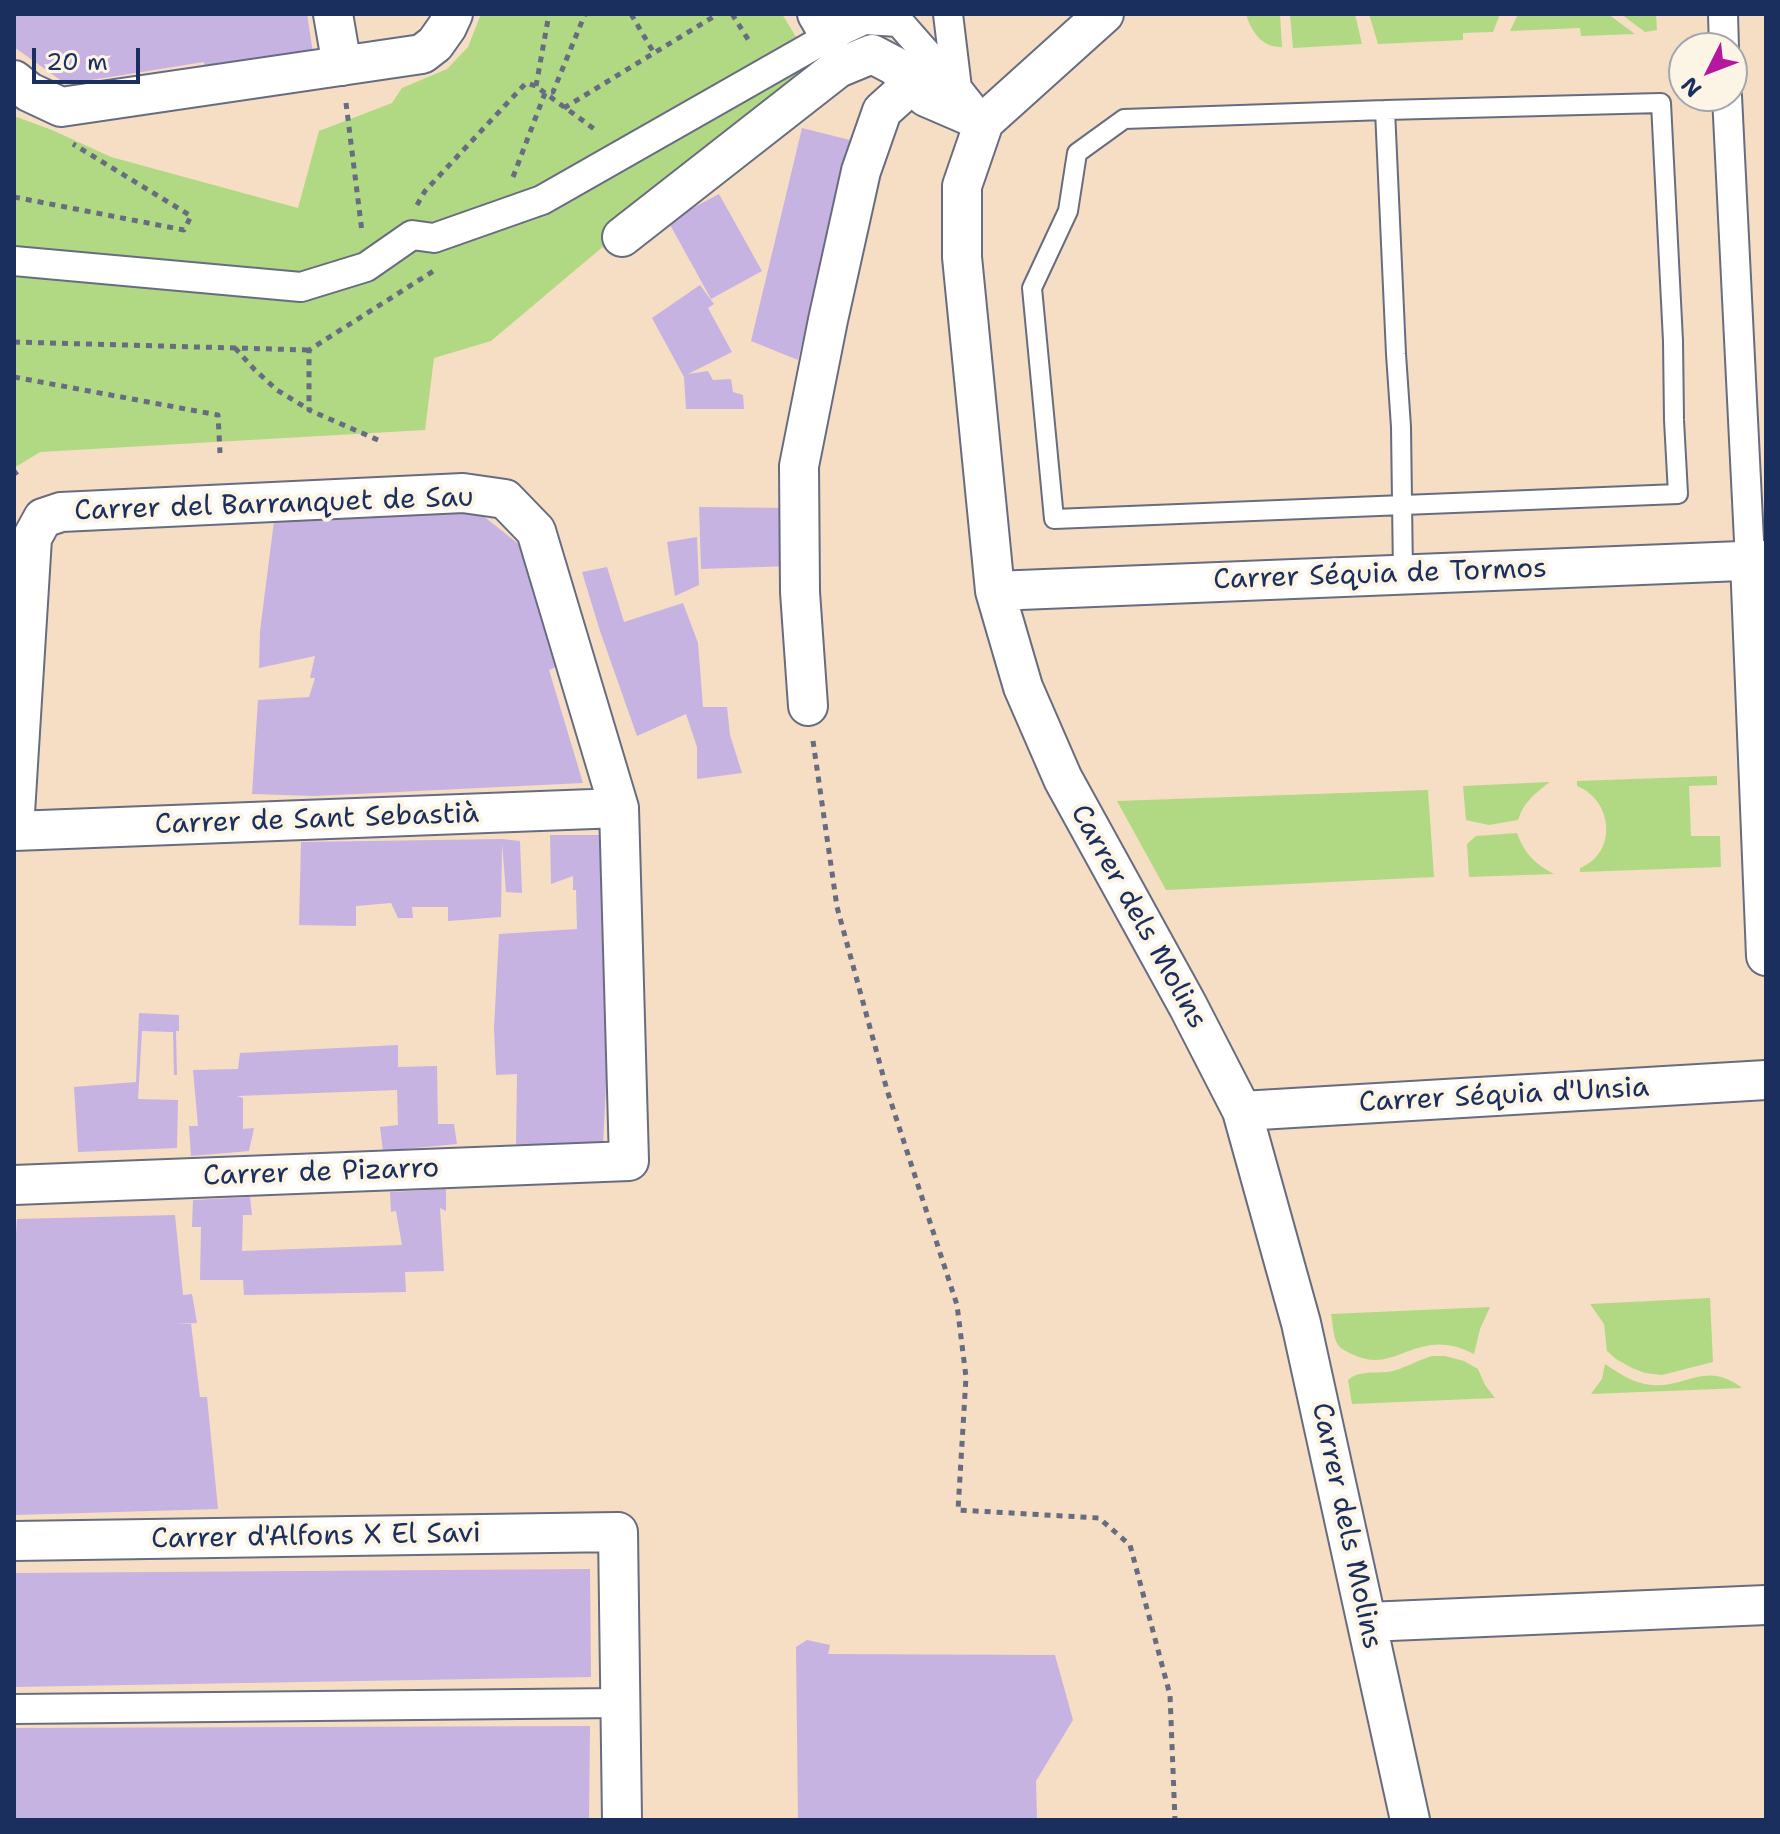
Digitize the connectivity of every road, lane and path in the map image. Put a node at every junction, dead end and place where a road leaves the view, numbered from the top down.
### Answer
1 (453, 14) edge
2 (549, 14) edge
3 (585, 14) edge
4 (631, 14) edge
5 (718, 14) edge
6 (948, 14) edge
7 (1104, 14) edge
8 (341, 16) edge
9 (824, 25) edge
10 (654, 53) junction
11 (342, 66) junction
12 (14, 80) edge
13 (912, 84) junction
14 (536, 86) junction
15 (957, 88) junction
16 (545, 93) junction
17 (564, 108) junction
18 (1385, 110) junction
19 (1728, 112) edge
20 (349, 121) dead end
21 (984, 122) junction
22 (63, 138) dead end
23 (626, 152) junction
24 (14, 197) edge
25 (498, 215) junction
26 (412, 235) junction
27 (362, 236) dead end
28 (622, 237) dead end
29 (14, 261) edge
30 (14, 342) edge
31 (235, 348) junction
32 (309, 350) junction
33 (14, 377) edge
34 (309, 410) junction
35 (378, 440) dead end
36 (220, 453) dead end
37 (1402, 506) junction
38 (1758, 560) edge
39 (1403, 574) junction
40 (995, 591) junction
41 (808, 706) joint
42 (619, 808) junction
43 (14, 830) edge
44 (1766, 956) edge
45 (1766, 1080) edge
46 (1242, 1111) junction
47 (14, 1185) edge
48 (14, 1541) edge
49 (1766, 1605) edge
50 (1367, 1622) junction
51 (620, 1703) junction
52 (14, 1709) edge
53 (622, 1820) edge
54 (1175, 1820) edge
55 (1410, 1820) edge

1 - 11 street
2 - 14 path
3 - 16 path
4 - 10 path
5 - 10 path
6 - 15 street
7 - 21 street
8 - 11 street
9 - 15 street
9 - 23 street
10 - 17 path
11 - 12 street
13 - 21 street
13 - 28 street
13 - 41 street
14 - 16 path
14 - 26 path
15 - 21 street
16 - 17 path
16 - 25 path
17 - 23 path
18 - 37 lane
18 - 37 lane
18 - 37 lane
19 - 38 street
20 - 27 path
21 - 40 street, Carrer dels Molins
22 - 24 path
23 - 25 street
25 - 26 street
26 - 29 street
26 - 32 path
30 - 31 path
31 - 32 path
31 - 34 path
32 - 34 path
33 - 36 path
34 - 35 path
37 - 39 lane
38 - 39 street, Carrer Séquia de Tormos
38 - 44 street
39 - 40 street, Carrer Séquia de Tormos
40 - 46 street, Carrer dels Molins
41 - 54 path
42 - 43 street, Carrer de Sant Sebastià
42 - 43 street, Carrer del Barranquet de Sau
42 - 47 street, Carrer de Pizarro
45 - 46 street, Carrer Séquia d'Unsia
46 - 50 street, Carrer dels Molins
48 - 51 street, Carrer d'Alfons X El Savi
49 - 50 street
50 - 55 street, Carrer dels Molins
51 - 52 street
51 - 53 street

